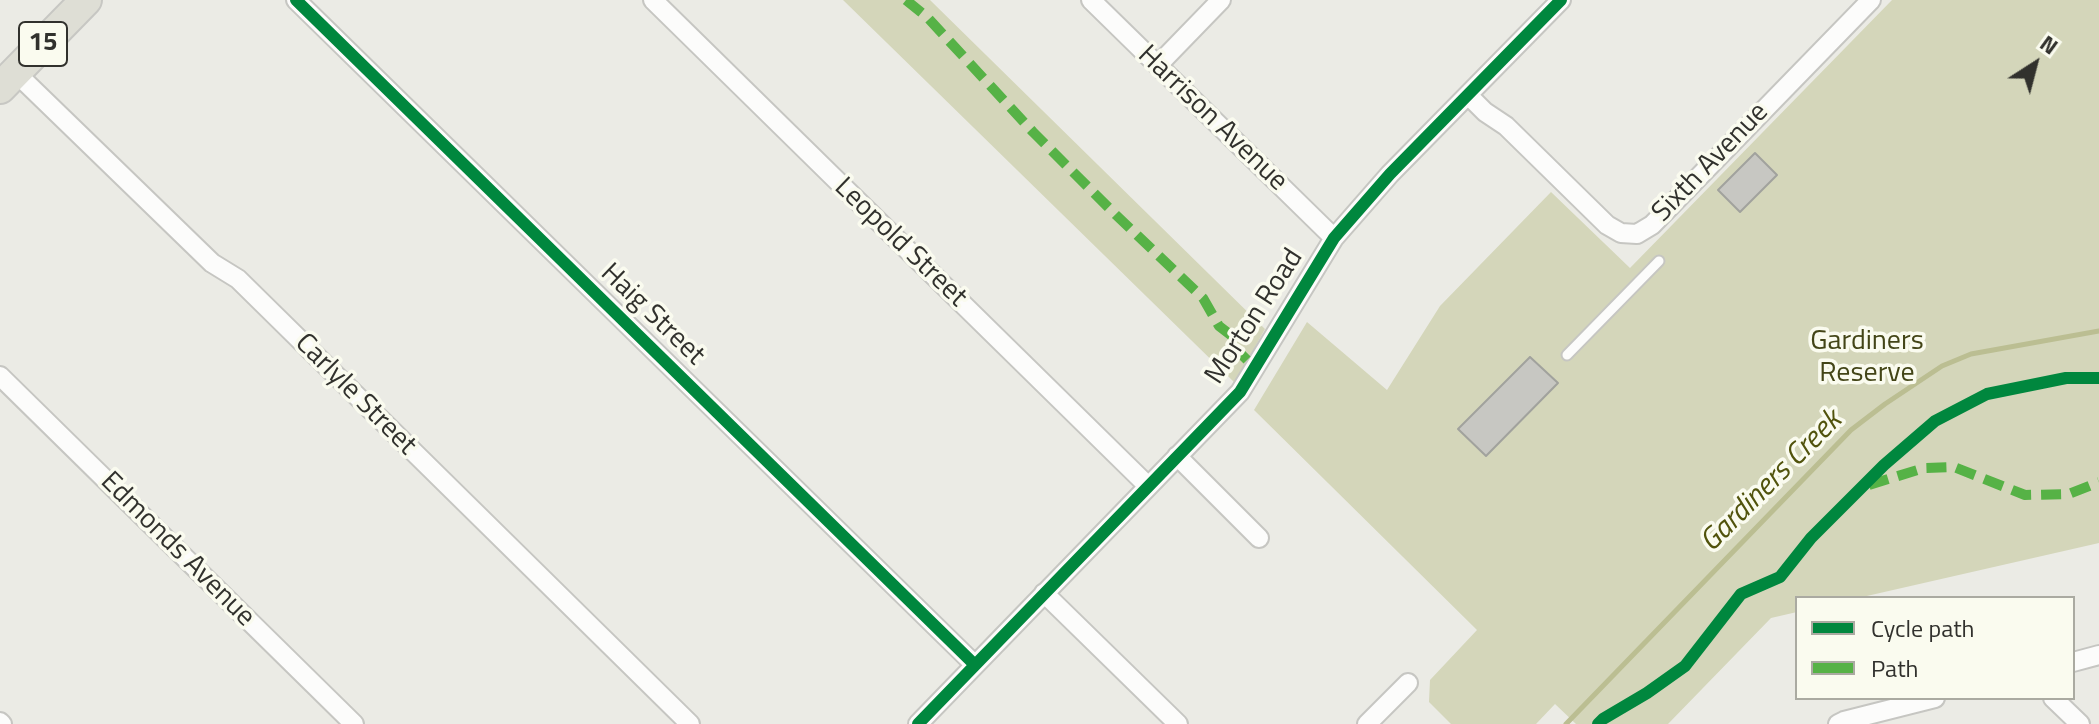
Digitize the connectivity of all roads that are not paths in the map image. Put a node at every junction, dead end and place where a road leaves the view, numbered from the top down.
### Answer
1 (296, 0) edge
2 (653, 0) edge
3 (1091, 0) edge
4 (1221, 0) edge
5 (1561, 0) edge
6 (1871, 0) edge
7 (84, 1) edge
8 (1158, 65) junction
9 (8, 80) edge
10 (1471, 92) junction
11 (1334, 238) junction
12 (1659, 261) dead end
13 (1567, 355) dead end
14 (0, 376) edge
15 (1177, 456) junction
16 (1148, 486) junction
17 (1259, 538) dead end
18 (1044, 593) junction
19 (2099, 655) edge
20 (2075, 661) edge
21 (975, 665) junction
22 (1408, 683) dead end
23 (1927, 700) edge
24 (2055, 700) edge
25 (354, 724) edge
26 (690, 724) edge
27 (918, 724) edge
28 (1178, 724) edge
29 (1367, 724) edge
30 (1838, 724) edge
31 (2080, 724) edge

1 - 21 street, Haig Street
2 - 16 street, Leopold Street
3 - 8 street, Harrison Avenue
4 - 8 street
5 - 10 street, Morton Road
6 - 10 street, Sixth Avenue
7 - 9 highway, 15
8 - 11 street, Harrison Avenue
9 - 26 street, Carlyle Street
10 - 11 street, Morton Road
11 - 15 street, Morton Road
12 - 13 lane
14 - 25 street, Edmonds Avenue
15 - 16 street, Morton Road
15 - 17 street
16 - 18 street, Morton Road
18 - 21 street, Morton Road
18 - 28 street
19 - 20 street
21 - 27 street, Morton Road
22 - 29 street
23 - 30 street
24 - 31 street

